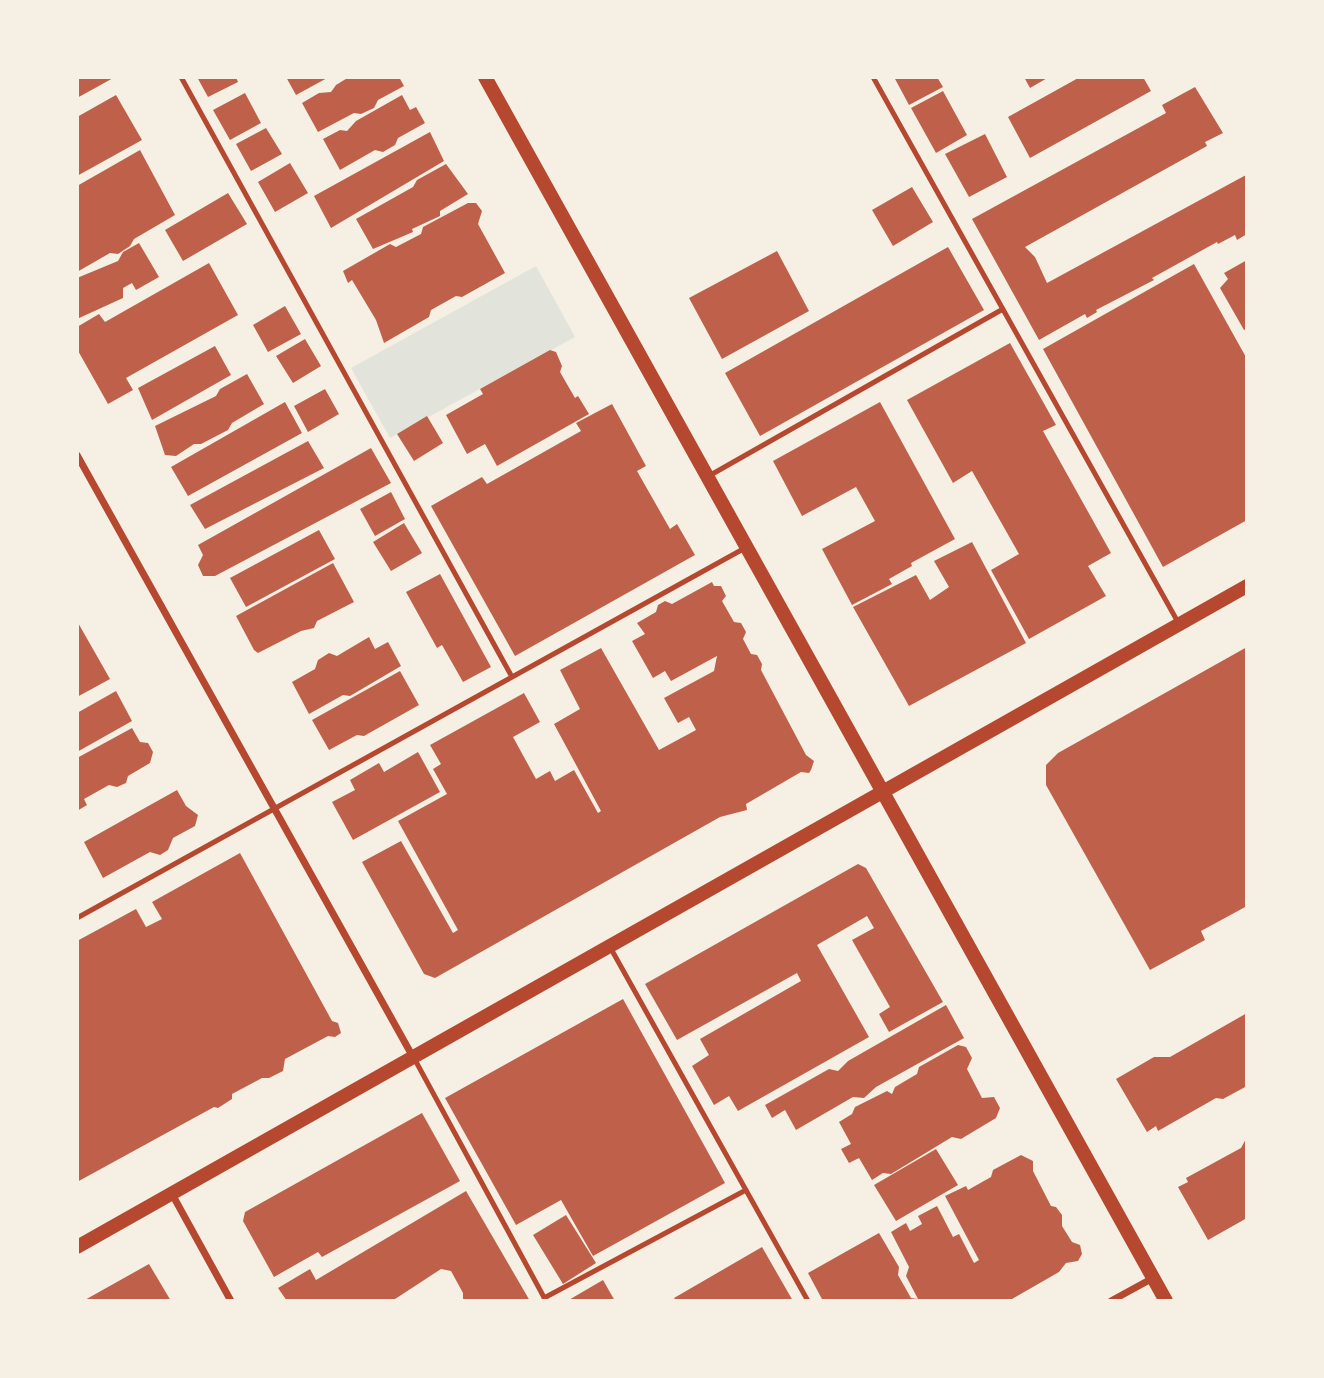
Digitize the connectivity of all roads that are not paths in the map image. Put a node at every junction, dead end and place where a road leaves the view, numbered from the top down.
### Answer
1 (181, 77) edge
2 (485, 77) edge
3 (873, 77) edge
4 (1003, 309) junction
5 (77, 455) edge
6 (707, 477) junction
7 (746, 548) junction
8 (1247, 586) edge
9 (1179, 625) junction
10 (512, 677) junction
11 (882, 794) junction
12 (274, 809) junction
13 (77, 918) edge
14 (610, 947) junction
15 (413, 1058) junction
16 (746, 1190) junction
17 (172, 1194) junction
18 (77, 1247) edge
19 (1153, 1278) junction
20 (545, 1299) edge
21 (231, 1301) edge
22 (808, 1301) edge
23 (1111, 1301) edge
24 (1166, 1301) edge

1 - 10 lane
2 - 6 main road
3 - 4 lane
4 - 6 lane
4 - 9 lane
5 - 12 street
6 - 7 main road
7 - 10 lane
7 - 11 main road
8 - 9 main road
9 - 11 main road
10 - 12 lane
11 - 14 main road
11 - 19 main road
12 - 13 lane
12 - 15 street
14 - 15 main road
14 - 16 lane
15 - 17 main road
15 - 20 lane
16 - 20 lane
16 - 22 lane
17 - 18 main road
17 - 21 street
19 - 23 street
19 - 24 main road

